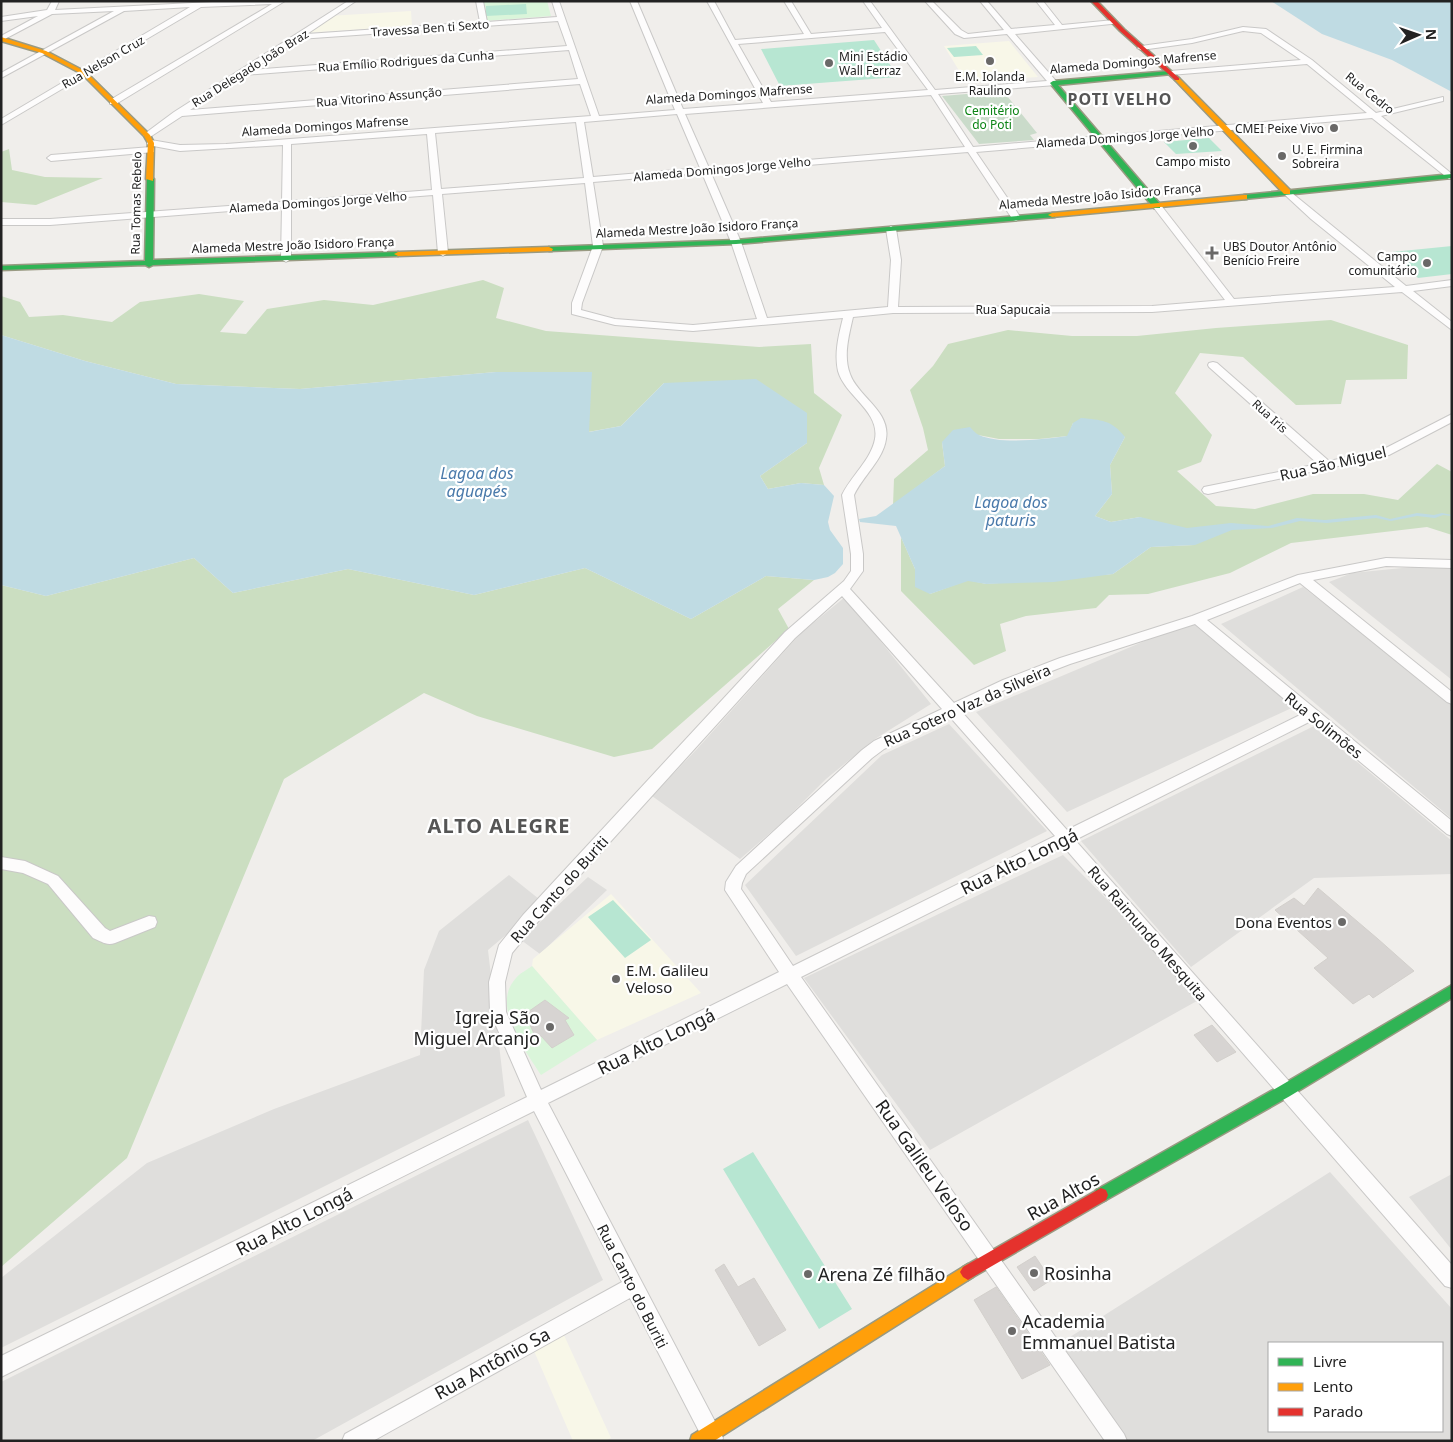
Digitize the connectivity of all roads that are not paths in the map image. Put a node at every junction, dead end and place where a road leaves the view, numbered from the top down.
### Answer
1 (56, 1) edge
2 (281, 1) edge
3 (353, 1) edge
4 (479, 1) edge
5 (555, 1) edge
6 (633, 1) edge
7 (710, 1) edge
8 (787, 1) edge
9 (866, 1) edge
10 (928, 1) edge
11 (983, 1) edge
12 (1039, 1) edge
13 (1094, 1) edge
14 (202, 3) edge
15 (126, 5) edge
16 (50, 12) junction
17 (1, 19) edge
18 (562, 20) junction
19 (1112, 22) junction
20 (484, 24) junction
21 (1060, 26) junction
22 (887, 30) junction
23 (1010, 31) junction
24 (809, 36) junction
25 (300, 38) junction
26 (2, 39) edge
27 (732, 42) junction
28 (571, 48) junction
29 (1141, 48) junction
30 (44, 52) junction
31 (1309, 62) junction
32 (84, 73) junction
33 (242, 73) junction
34 (1170, 73) junction
35 (1, 76) edge
36 (582, 81) junction
37 (1053, 83) junction
38 (933, 92) junction
39 (1440, 100) dead end
40 (113, 102) junction
41 (768, 105) junction
42 (680, 112) junction
43 (177, 114) junction
44 (1376, 115) junction
45 (596, 118) junction
46 (580, 119) junction
47 (1, 123) edge
48 (1228, 130) junction
49 (430, 131) junction
50 (1100, 139) junction
51 (150, 142) junction
52 (287, 143) junction
53 (972, 149) junction
54 (51, 158) dead end
55 (704, 170) junction
56 (1451, 177) edge
57 (589, 181) junction
58 (1287, 192) junction
59 (437, 193) junction
60 (286, 203) junction
61 (1157, 206) junction
62 (149, 215) junction
63 (1016, 218) junction
64 (1, 222) edge
65 (891, 230) junction
66 (736, 242) junction
67 (598, 246) junction
68 (443, 253) junction
69 (286, 259) junction
70 (149, 264) junction
71 (1, 268) edge
72 (1452, 283) edge
73 (1403, 289) junction
74 (1232, 302) junction
75 (893, 310) junction
76 (848, 315) junction
77 (763, 322) junction
78 (1452, 327) edge
79 (1213, 365) dead end
80 (1452, 417) edge
81 (1327, 466) junction
82 (1208, 490) dead end
83 (1452, 564) edge
84 (1302, 578) junction
85 (842, 588) junction
86 (1197, 619) junction
87 (1452, 699) edge
88 (952, 709) junction
89 (1312, 715) junction
90 (1452, 830) edge
91 (1066, 837) junction
92 (1, 863) edge
93 (733, 890) joint
94 (149, 922) dead end
95 (790, 975) junction
96 (1452, 991) edge
97 (1285, 1091) junction
98 (537, 1099) junction
99 (990, 1258) junction
100 (1452, 1279) edge
101 (633, 1286) junction
102 (1, 1367) edge
103 (707, 1438) edge
104 (352, 1441) edge
105 (1117, 1441) edge

1 - 16 street
2 - 14 street
2 - 40 street
3 - 25 street, Rua Delegado João Braz
4 - 20 street
5 - 18 street
6 - 42 street
7 - 27 street
8 - 24 street
9 - 22 street
10 - 23 street
11 - 23 street
12 - 21 street
13 - 19 street
14 - 15 street
14 - 32 street, Rua Nelson Cruz
15 - 16 street
15 - 30 street
16 - 17 street
16 - 26 street
18 - 20 street, Travessa Ben ti Sexto
18 - 28 street
19 - 21 street
19 - 29 street
20 - 25 street, Travessa Ben ti Sexto
21 - 23 street
22 - 24 street
22 - 38 street
23 - 37 street
24 - 27 street
25 - 33 street, Rua Delegado João Braz
26 - 30 street
27 - 41 street
28 - 33 street, Rua Emílio Rodrigues da Cunha
28 - 36 street
29 - 31 street, Rua Cedro
29 - 34 street
30 - 32 street
30 - 35 street
31 - 34 street, Alameda Domingos Mafrense
31 - 44 street, Rua Cedro
32 - 40 street
32 - 47 street, Rua Nelson Cruz
33 - 43 street, Rua Delegado João Braz
34 - 37 street, Alameda Domingos Mafrense
34 - 48 street
36 - 43 street, Rua Vitorino Assunção
36 - 45 street
37 - 38 street, Alameda Domingos Mafrense
37 - 50 street
38 - 41 street, Alameda Domingos Mafrense
38 - 53 street
39 - 44 street, Alameda Domingos Jorge Velho
40 - 51 street
41 - 42 street, Alameda Domingos Mafrense
42 - 45 street, Alameda Domingos Mafrense
42 - 55 street
43 - 51 street, Rua Delegado João Braz
44 - 48 street, Alameda Domingos Jorge Velho
44 - 56 street, Rua Cedro
45 - 46 street, Alameda Domingos Mafrense
46 - 49 street, Alameda Domingos Mafrense
46 - 57 street
48 - 50 street, Alameda Domingos Jorge Velho
48 - 58 street
49 - 52 street, Alameda Domingos Mafrense
49 - 59 street
50 - 53 street, Alameda Domingos Jorge Velho
50 - 61 street
51 - 52 street, Alameda Domingos Mafrense
51 - 54 street, Alameda Domingos Mafrense
51 - 62 street, Rua Tomas Rebelo
52 - 60 street
53 - 55 street, Alameda Domingos Jorge Velho
53 - 63 street
55 - 57 street, Alameda Domingos Jorge Velho
55 - 66 street
56 - 58 street, Alameda Mestre João Isidoro França
57 - 59 street, Alameda Domingos Jorge Velho
57 - 67 street
58 - 61 street, Alameda Mestre João Isidoro França
58 - 73 street
59 - 60 street, Alameda Domingos Jorge Velho
59 - 68 street
60 - 62 street, Alameda Domingos Jorge Velho
60 - 69 street
61 - 63 street, Alameda Mestre João Isidoro França
61 - 74 street
62 - 64 street, Alameda Domingos Jorge Velho
62 - 70 street, Rua Tomas Rebelo
63 - 65 street, Alameda Mestre João Isidoro França
65 - 66 street, Alameda Mestre João Isidoro França
65 - 75 street
66 - 67 street, Alameda Mestre João Isidoro França
66 - 77 street
67 - 68 street, Alameda Mestre João Isidoro França
67 - 77 street, Rua Sapucaia
68 - 69 street, Alameda Mestre João Isidoro França
69 - 70 street, Alameda Mestre João Isidoro França
70 - 71 street, Alameda Mestre João Isidoro França
72 - 73 street, Rua Sapucaia
73 - 74 street, Rua Sapucaia
73 - 78 street
74 - 75 street, Rua Sapucaia
75 - 76 street, Rua Sapucaia
76 - 77 street, Rua Sapucaia
76 - 85 street, Rua Canto do Buriti
79 - 81 street, Rua Iris
80 - 81 street, Rua São Miguel
81 - 82 street, Rua São Miguel
83 - 84 street
84 - 86 street
84 - 87 street
85 - 88 street, Rua Raimundo Mesquita
85 - 98 street, Rua Canto do Buriti
86 - 88 street, Rua Sotero Vaz da Silveira
86 - 89 street, Rua Solimões
88 - 91 street, Rua Raimundo Mesquita
88 - 93 street, Rua Sotero Vaz da Silveira
89 - 90 street, Rua Solimões
89 - 91 street, Rua Alto Longá
91 - 95 street, Rua Alto Longá
91 - 97 street, Rua Raimundo Mesquita
92 - 94 street
93 - 95 street, Rua Galileu Veloso
95 - 98 street, Rua Alto Longá
95 - 99 street, Rua Galileu Veloso
96 - 97 street, Rua Altos
97 - 99 street, Rua Altos
97 - 100 street, Rua Raimundo Mesquita
98 - 101 street, Rua Canto do Buriti
98 - 102 street, Rua Alto Longá
99 - 103 street, Rua Altos
99 - 105 street, Rua Galileu Veloso
101 - 103 street, Rua Canto do Buriti
101 - 104 street, Rua Antônio Sa

